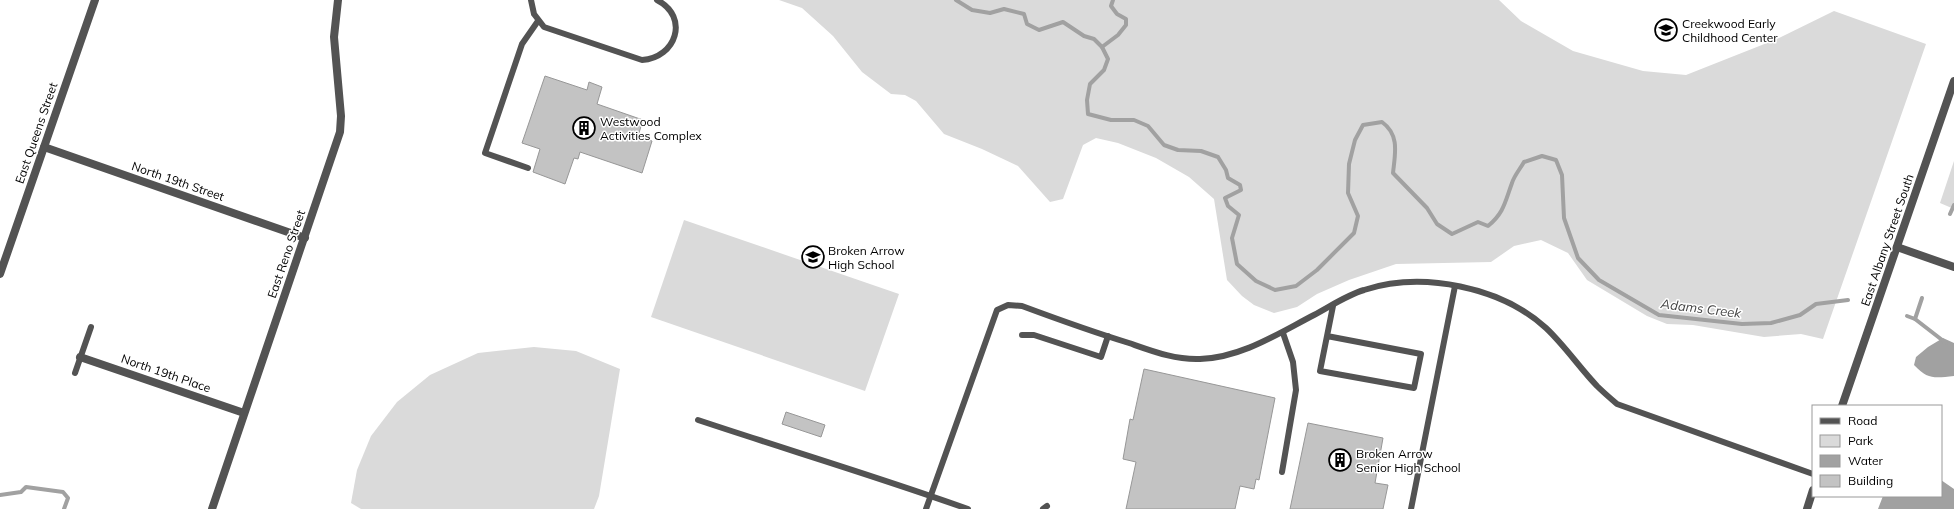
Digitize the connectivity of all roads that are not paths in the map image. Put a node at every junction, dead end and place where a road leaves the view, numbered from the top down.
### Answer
1 (94, 0) edge
2 (338, 0) edge
3 (531, 0) edge
4 (657, 0) edge
5 (538, 21) junction
6 (1954, 81) edge
7 (44, 147) junction
8 (528, 168) dead end
9 (305, 238) junction
10 (1897, 247) junction
11 (1954, 267) edge
12 (0, 274) edge
13 (1455, 286) junction
14 (1333, 306) junction
15 (91, 327) dead end
16 (1283, 333) junction
17 (1022, 336) dead end
18 (1108, 336) junction
19 (1327, 336) junction
20 (80, 357) junction
21 (75, 373) dead end
22 (1842, 405) edge
23 (244, 413) junction
24 (698, 420) dead end
25 (1282, 472) dead end
26 (1812, 474) edge
27 (1812, 493) edge
28 (930, 496) junction
29 (212, 509) edge
30 (926, 509) edge
31 (968, 509) edge
32 (1411, 509) edge
33 (1807, 509) edge

1 - 7 street, East Queens Street
2 - 9 street, East Reno Street
3 - 5 lane
4 - 5 lane
5 - 8 lane
6 - 10 street, East Albany Street South
7 - 9 street, North 19th Street
7 - 12 street, East Queens Street
9 - 23 street, East Reno Street
10 - 11 street
10 - 22 street, East Albany Street South
13 - 14 lane
13 - 26 lane
13 - 32 lane
14 - 16 lane
14 - 19 lane
15 - 20 lane
16 - 18 lane
16 - 25 lane
17 - 18 lane
18 - 28 lane
19 - 19 lane
20 - 21 lane
20 - 23 street, North 19th Place
23 - 29 street, East Reno Street
24 - 28 lane
27 - 33 street
28 - 30 lane
28 - 31 lane

